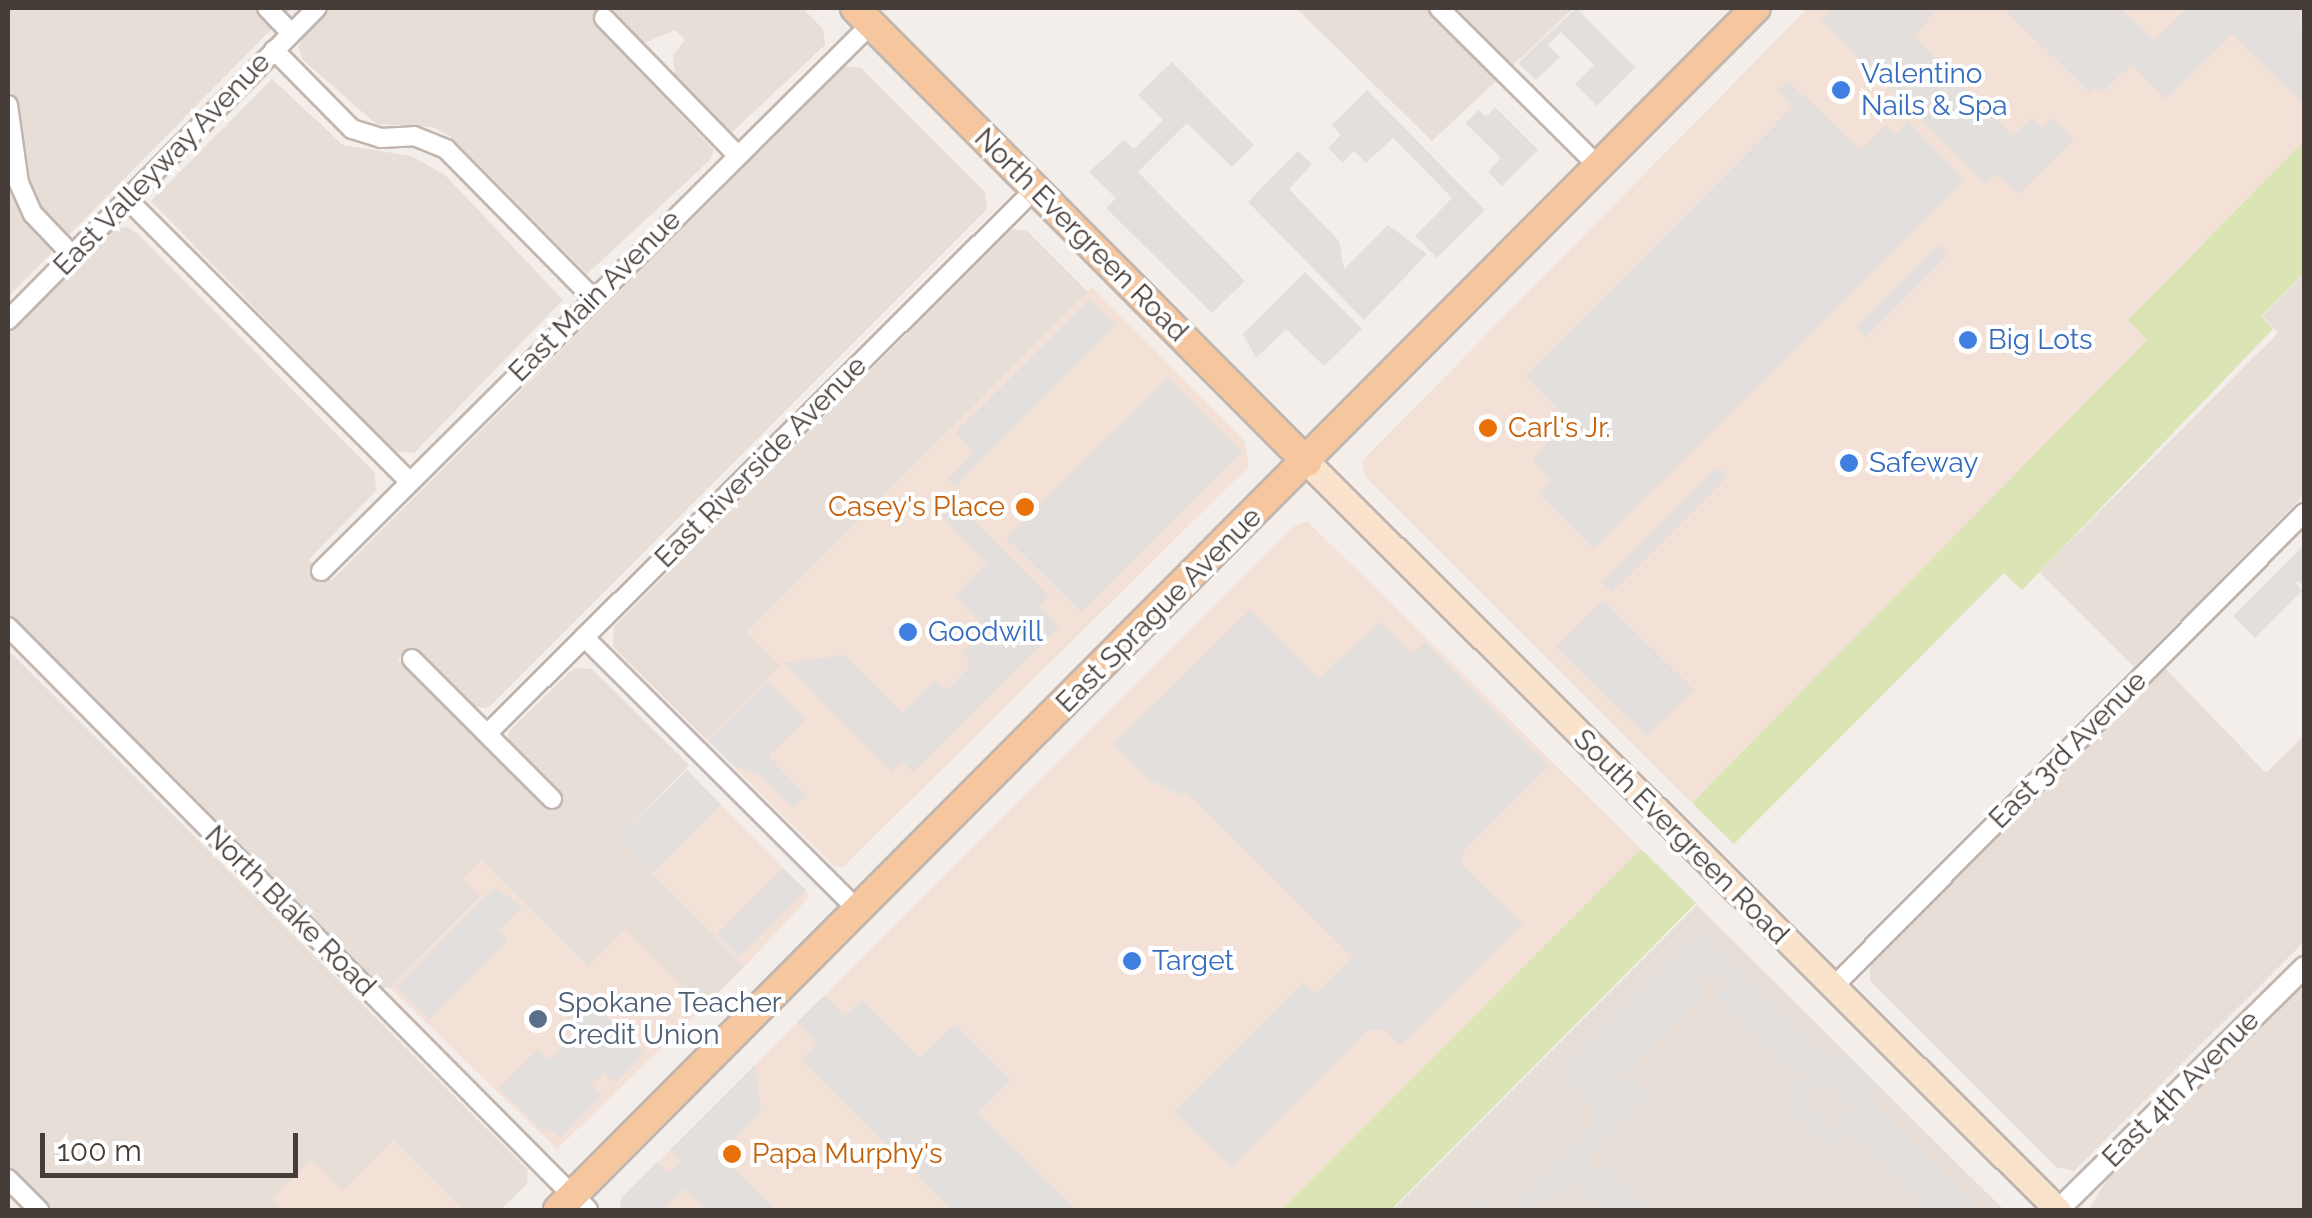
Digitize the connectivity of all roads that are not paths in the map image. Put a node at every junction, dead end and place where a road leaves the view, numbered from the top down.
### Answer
1 (267, 8) edge
2 (317, 8) edge
3 (1440, 8) edge
4 (1756, 8) edge
5 (863, 16) edge
6 (604, 18) dead end
7 (291, 33) junction
8 (274, 50) junction
9 (8, 105) edge
10 (737, 155) junction
11 (1599, 167) junction
12 (1034, 190) junction
13 (129, 201) junction
14 (73, 256) junction
15 (593, 298) junction
16 (8, 320) edge
17 (1307, 462) junction
18 (409, 482) junction
19 (2304, 513) edge
20 (321, 571) dead end
21 (8, 627) edge
22 (584, 638) junction
23 (412, 659) dead end
24 (487, 734) junction
25 (552, 799) dead end
26 (858, 910) junction
27 (2304, 967) edge
28 (1832, 988) junction
29 (8, 1179) edge
30 (573, 1206) edge
31 (39, 1210) edge
32 (2058, 1210) edge

1 - 7 street
2 - 7 street, East Valleyway Avenue
3 - 11 street
4 - 11 main road, East Sprague Avenue
5 - 10 street, East Main Avenue
5 - 12 main road, North Evergreen Road
6 - 10 street
7 - 8 street, East Valleyway Avenue
8 - 13 street, East Valleyway Avenue
8 - 15 street
9 - 14 street
10 - 15 street, East Main Avenue
11 - 17 main road, East Sprague Avenue
12 - 17 main road, North Evergreen Road
12 - 22 street, East Riverside Avenue
13 - 14 street, East Valleyway Avenue
13 - 18 street
14 - 16 street, East Valleyway Avenue
15 - 18 street, East Main Avenue
17 - 26 main road, East Sprague Avenue
17 - 28 main road, South Evergreen Road
18 - 20 street, East Main Avenue
19 - 28 street, East 3rd Avenue
21 - 30 street, North Blake Road
22 - 24 street, East Riverside Avenue
22 - 26 street
23 - 24 street
24 - 25 street
26 - 30 main road, East Sprague Avenue
27 - 32 street, East 4th Avenue
28 - 32 main road, South Evergreen Road
29 - 31 street

